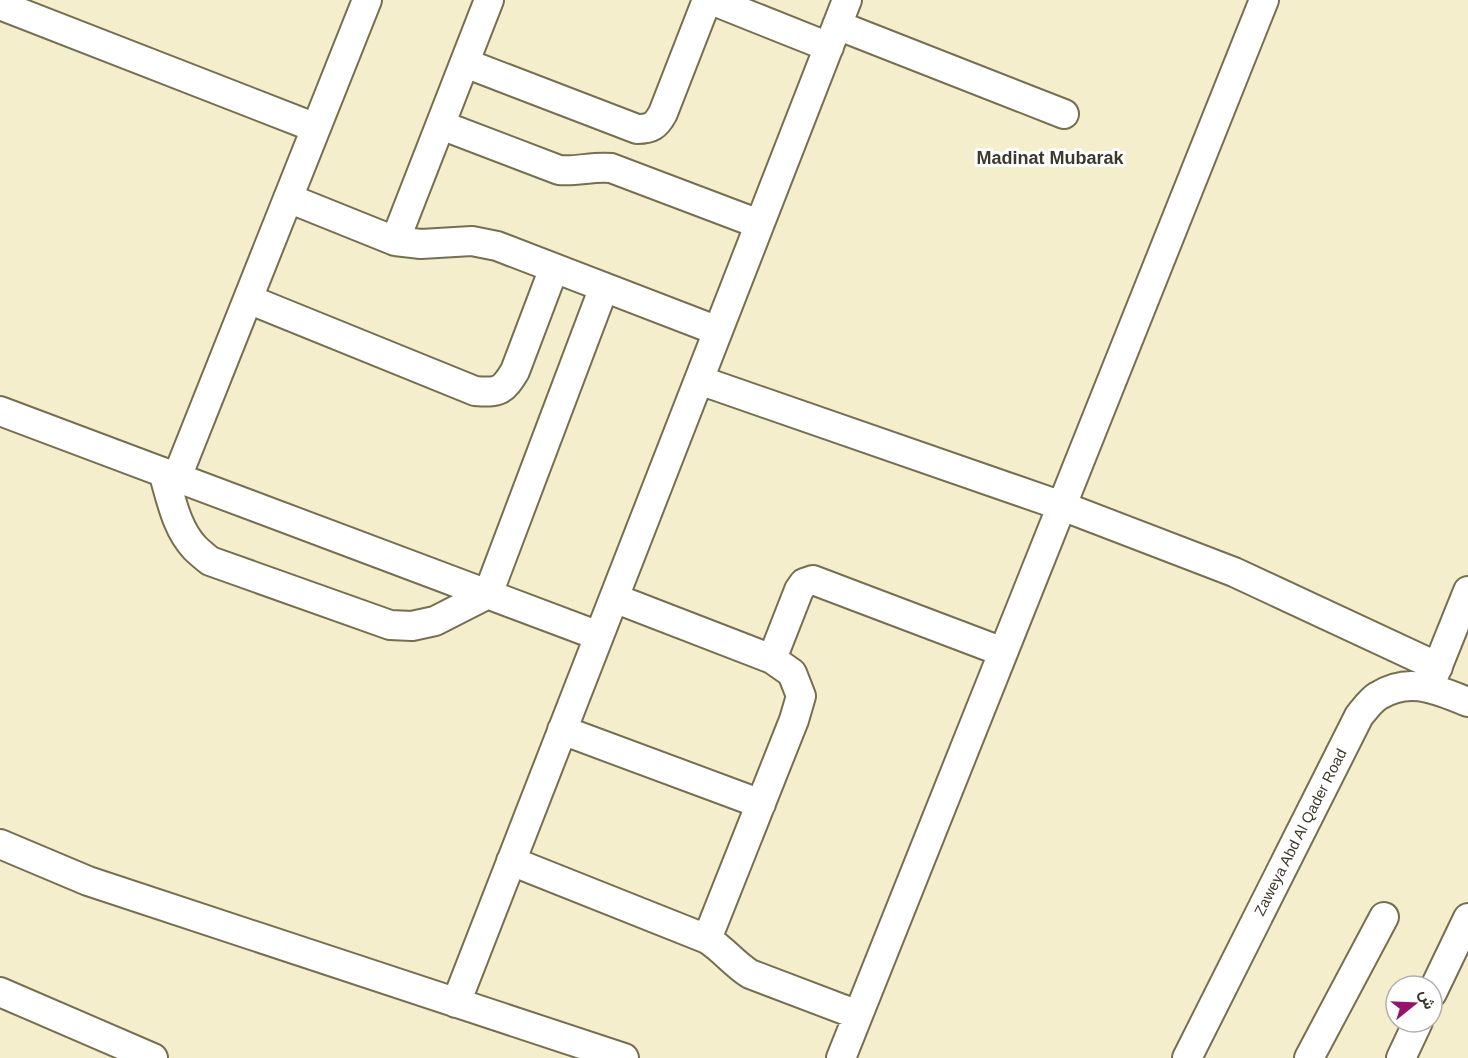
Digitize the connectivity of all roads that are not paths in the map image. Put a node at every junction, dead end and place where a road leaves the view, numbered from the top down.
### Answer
1 (367, 0) edge
2 (489, 0) edge
3 (709, 0) edge
4 (1264, 0) edge
5 (0, 5) edge
6 (838, 24) edge
7 (465, 63) junction
8 (1064, 114) dead end
9 (441, 125) junction
10 (316, 128) junction
11 (637, 129) junction
12 (621, 172) junction
13 (288, 198) junction
14 (759, 224) junction
15 (395, 241) junction
16 (554, 268) junction
17 (604, 287) junction
18 (248, 299) junction
19 (718, 331) junction
20 (699, 380) junction
21 (0, 411) edge
22 (170, 475) junction
23 (1062, 506) junction
24 (1468, 591) edge
25 (488, 594) junction
26 (614, 598) junction
27 (599, 636) junction
28 (1003, 652) junction
29 (772, 659) junction
30 (1434, 677) junction
31 (1468, 702) edge
32 (562, 730) junction
33 (760, 804) junction
34 (0, 844) edge
35 (511, 861) junction
36 (1384, 917) dead end
37 (1468, 918) edge
38 (707, 939) junction
39 (1441, 974) edge
40 (0, 992) edge
41 (456, 1002) junction
42 (858, 1015) junction
43 (1412, 1034) edge
44 (153, 1058) edge
45 (624, 1058) edge
46 (841, 1058) edge
47 (1187, 1058) edge
48 (1309, 1058) edge
49 (1401, 1058) edge

1 - 10 street
2 - 7 street
3 - 6 street
3 - 11 street
4 - 23 street
5 - 10 street
6 - 8 street
6 - 14 street
7 - 9 street
7 - 11 street
9 - 12 street
9 - 15 street
10 - 13 street
11 - 12 street
12 - 14 street
13 - 15 street
13 - 18 street
14 - 19 street
15 - 16 street
16 - 17 street
16 - 18 street
17 - 19 street
17 - 25 street
18 - 22 street
19 - 20 street
20 - 23 street
20 - 26 street
21 - 22 street
22 - 25 street
22 - 25 street
23 - 28 street
23 - 30 street
24 - 30 street
25 - 27 street
26 - 27 street
26 - 29 street
27 - 32 street
28 - 29 street
28 - 42 street
29 - 33 street
30 - 31 street, Zaweya Abd Al Qader Road
30 - 47 street, Zaweya Abd Al Qader Road
32 - 33 street
32 - 35 street
33 - 38 street
34 - 41 street
35 - 38 street
35 - 41 street
36 - 48 street
37 - 39 street
38 - 42 street
40 - 44 street
41 - 45 street
42 - 46 street
43 - 49 street

